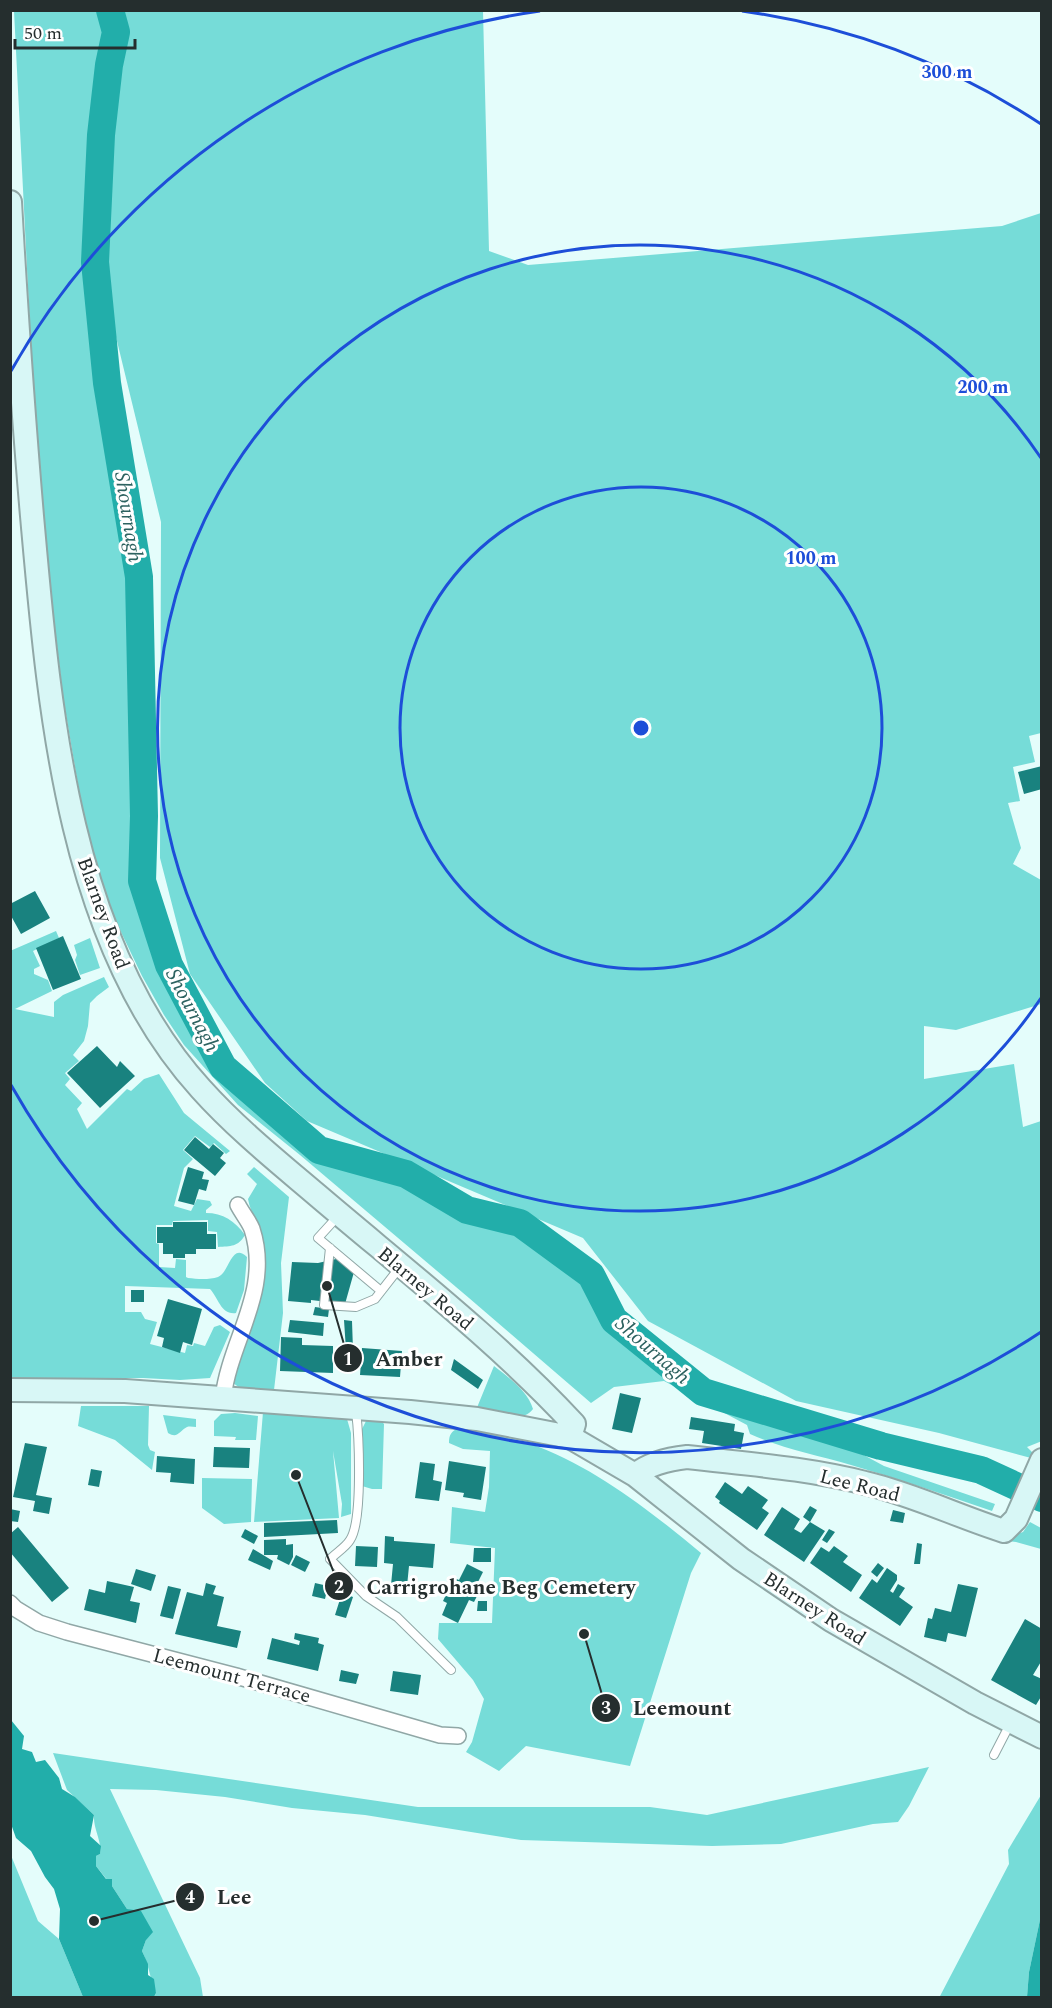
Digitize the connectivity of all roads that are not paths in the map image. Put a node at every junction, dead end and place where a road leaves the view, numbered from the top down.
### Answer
1 (10, 202) edge
2 (238, 1205) dead end
3 (340, 1215) junction
4 (330, 1248) junction
5 (401, 1266) junction
6 (381, 1291) junction
7 (12, 1393) edge
8 (223, 1398) junction
9 (356, 1408) junction
10 (570, 1437) junction
11 (1040, 1464) edge
12 (635, 1475) junction
13 (10, 1603) edge
14 (451, 1670) dead end
15 (1012, 1721) junction
16 (458, 1736) dead end
17 (1041, 1737) edge
18 (994, 1755) dead end

1 - 3 main road, Blarney Road
2 - 8 street
3 - 4 lane
3 - 5 main road, Blarney Road
4 - 6 lane
4 - 6 lane
5 - 6 lane
5 - 10 main road, Blarney Road
7 - 8 main road, Blarney Road
8 - 9 main road, Blarney Road
9 - 10 main road, Blarney Road
9 - 14 lane
10 - 12 main road, Blarney Road
11 - 12 main road, Lee Road
12 - 15 main road, Blarney Road
13 - 16 street, Leemount Terrace
15 - 17 main road, Blarney Road
15 - 18 lane

